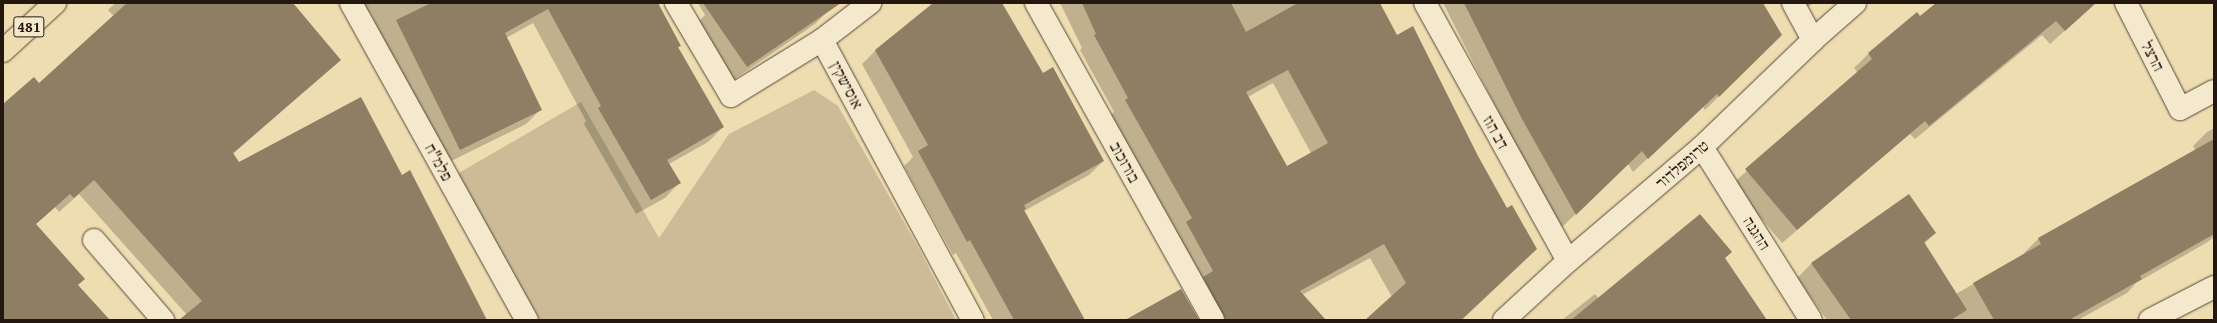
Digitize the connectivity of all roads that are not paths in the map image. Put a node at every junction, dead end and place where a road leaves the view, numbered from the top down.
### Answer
1 (55, 3) edge
2 (351, 3) edge
3 (676, 3) edge
4 (870, 3) edge
5 (1036, 3) edge
6 (1425, 3) edge
7 (1792, 3) edge
8 (1855, 3) edge
9 (2126, 3) edge
10 (822, 40) junction
11 (1813, 40) junction
12 (3, 51) edge
13 (2214, 91) edge
14 (1702, 147) junction
15 (94, 240) dead end
16 (1568, 261) junction
17 (2214, 287) edge
18 (163, 320) edge
19 (527, 320) edge
20 (973, 320) edge
21 (1213, 320) edge
22 (1504, 320) edge
23 (1811, 320) edge
24 (2150, 320) edge

1 - 12 main road, 481
2 - 19 street, פלמ"ח
3 - 10 street
4 - 10 street
5 - 21 street, בורוכוב
6 - 16 street, דב הוז
7 - 11 street
8 - 11 street, טרומפלדור
9 - 13 street, הרצל
10 - 20 street, אוסישקין
11 - 14 street, טרומפלדור
14 - 16 street, טרומפלדור
14 - 23 street, ההגנה
15 - 18 street
16 - 22 street, טרומפלדור
17 - 24 street

